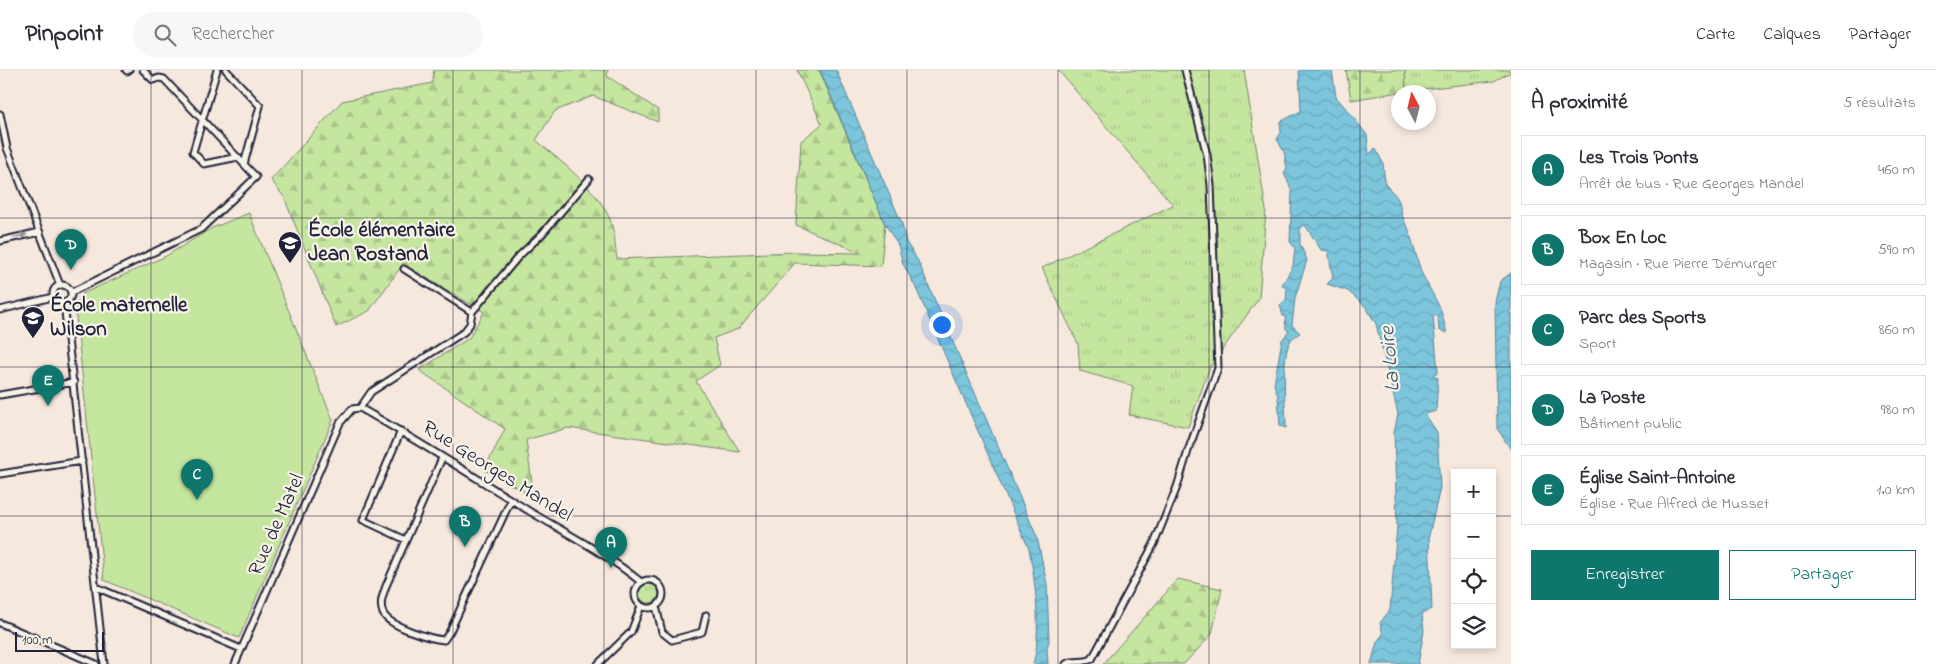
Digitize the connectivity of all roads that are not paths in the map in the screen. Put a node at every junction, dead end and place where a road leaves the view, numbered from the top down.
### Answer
1 (143, 70) edge
2 (217, 70) edge
3 (226, 70) edge
4 (1185, 70) edge
5 (0, 114) edge
6 (202, 120) junction
7 (6, 143) junction
8 (0, 145) edge
9 (238, 157) junction
10 (244, 164) junction
11 (589, 178) dead end
12 (40, 232) junction
13 (0, 241) edge
14 (404, 269) dead end
15 (60, 285) junction
16 (72, 292) junction
17 (53, 297) junction
18 (64, 303) junction
19 (0, 310) edge
20 (472, 312) junction
21 (74, 382) junction
22 (0, 395) edge
23 (360, 408) junction
24 (401, 431) junction
25 (442, 458) junction
26 (82, 461) junction
27 (0, 474) edge
28 (511, 500) junction
29 (406, 540) junction
30 (641, 582) junction
31 (96, 587) junction
32 (641, 606) junction
33 (656, 606) junction
34 (706, 615) dead end
35 (0, 622) edge
36 (241, 649) junction
37 (79, 657) junction
38 (76, 664) edge
39 (96, 664) edge
40 (104, 664) edge
41 (235, 664) edge
42 (598, 664) edge
43 (1066, 664) edge

1 - 6 street
2 - 6 street
3 - 10 street
4 - 43 street
5 - 7 street
6 - 9 street
6 - 9 street
7 - 8 street
7 - 12 street
9 - 10 street
10 - 16 street
11 - 20 street, Rue de Matel
13 -> 12 street
12 - 15 street
14 - 20 street
15 - 16 street
15 - 17 street
16 - 18 street
17 - 18 street
17 - 19 street
18 - 21 street
20 - 23 street, Rue de Matel
21 - 22 street
21 - 26 street
23 - 24 street, Rue Georges Mandel
23 - 36 street, Rue de Matel
24 - 25 street, Rue Georges Mandel
24 - 29 street
25 - 28 street, Rue Georges Mandel
25 - 29 street
26 - 27 street
26 - 31 street
28 - 29 street
28 - 30 street, Rue Georges Mandel
30 - 32 street
30 - 33 street, Rue Georges Mandel
31 - 36 street
31 - 40 street
32 - 33 street
32 - 42 street
33 - 34 street
35 - 37 street
36 - 41 street, Rue de Matel
37 - 38 street
37 - 39 street

